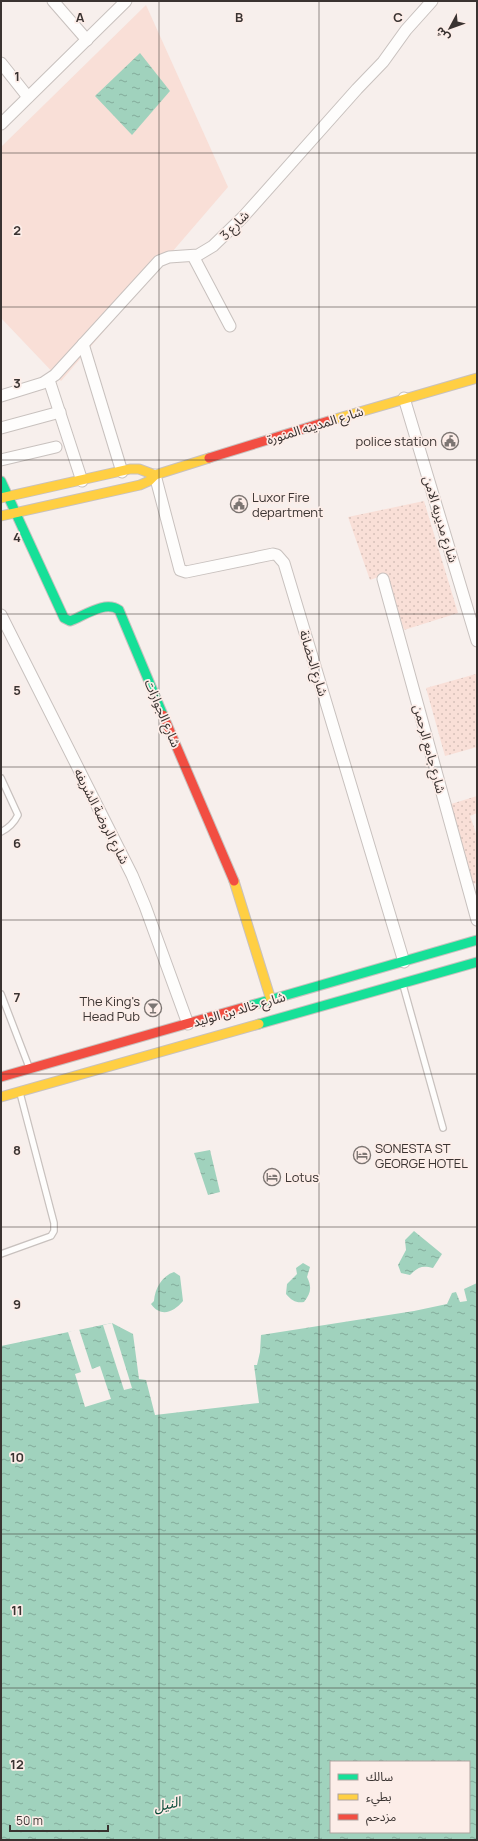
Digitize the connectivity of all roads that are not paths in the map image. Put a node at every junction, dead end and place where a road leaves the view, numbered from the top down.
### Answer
1 (53, 1) edge
2 (126, 1) edge
3 (432, 1) edge
4 (87, 40) junction
5 (1, 63) edge
6 (28, 97) junction
7 (1, 124) edge
8 (193, 256) junction
9 (230, 326) dead end
10 (83, 344) junction
11 (477, 378) edge
12 (49, 380) junction
13 (1, 396) edge
14 (404, 398) junction
15 (60, 412) junction
16 (1, 428) edge
17 (56, 447) dead end
18 (1, 460) edge
19 (122, 472) junction
20 (154, 475) junction
21 (1, 481) edge
22 (82, 481) junction
23 (5, 497) edge
24 (16, 512) junction
25 (1, 516) edge
26 (383, 579) dead end
27 (1, 615) edge
28 (477, 641) edge
29 (1, 778) edge
30 (1, 832) edge
31 (477, 920) edge
32 (477, 940) edge
33 (404, 962) junction
34 (477, 962) edge
35 (403, 984) junction
36 (1, 994) edge
37 (271, 1000) junction
38 (188, 1024) junction
39 (30, 1069) junction
40 (14, 1074) junction
41 (1, 1077) edge
42 (19, 1092) junction
43 (1, 1097) edge
44 (443, 1128) dead end
45 (1, 1254) edge

1 - 4 street
2 - 4 street
3 - 8 street, شارع 3
4 - 6 street
5 - 6 street
6 - 7 street
8 - 9 street
8 - 10 street, شارع 3
10 - 12 street, شارع 3
10 - 19 street
11 - 14 main road, شارع المدينه المنورة
12 - 13 street, شارع 3
12 - 15 street
14 - 20 main road, شارع المدينه المنورة
14 - 28 street, شارع مديريه الامن
15 - 16 street
15 - 22 street
17 - 18 street
19 - 20 main road
19 - 22 main road
20 - 24 main road, شارع المدينه المنورة
20 - 33 street, شارع الحضانة
21 - 23 main road
22 - 23 main road
23 - 24 main road, شارع الجوازات
24 - 25 main road, شارع المدينه المنورة
24 - 37 main road, شارع الجوازات
26 - 31 street, شارع جامع الرحمن
27 - 38 street, شارع الروضة الشريفه
29 - 30 lane
32 - 33 main road, شارع خالد بن الوليد
33 - 37 main road, شارع خالد بن الوليد
34 - 35 main road, شارع خالد بن الوليد
35 - 42 main road, شارع خالد بن الوليد
35 - 44 lane
36 - 39 lane
37 - 38 main road, شارع خالد بن الوليد
38 - 39 main road, شارع خالد بن الوليد
39 - 40 main road, شارع خالد بن الوليد
40 - 41 main road, شارع خالد بن الوليد
40 - 42 main road
42 - 43 main road, شارع خالد بن الوليد
42 - 45 lane

